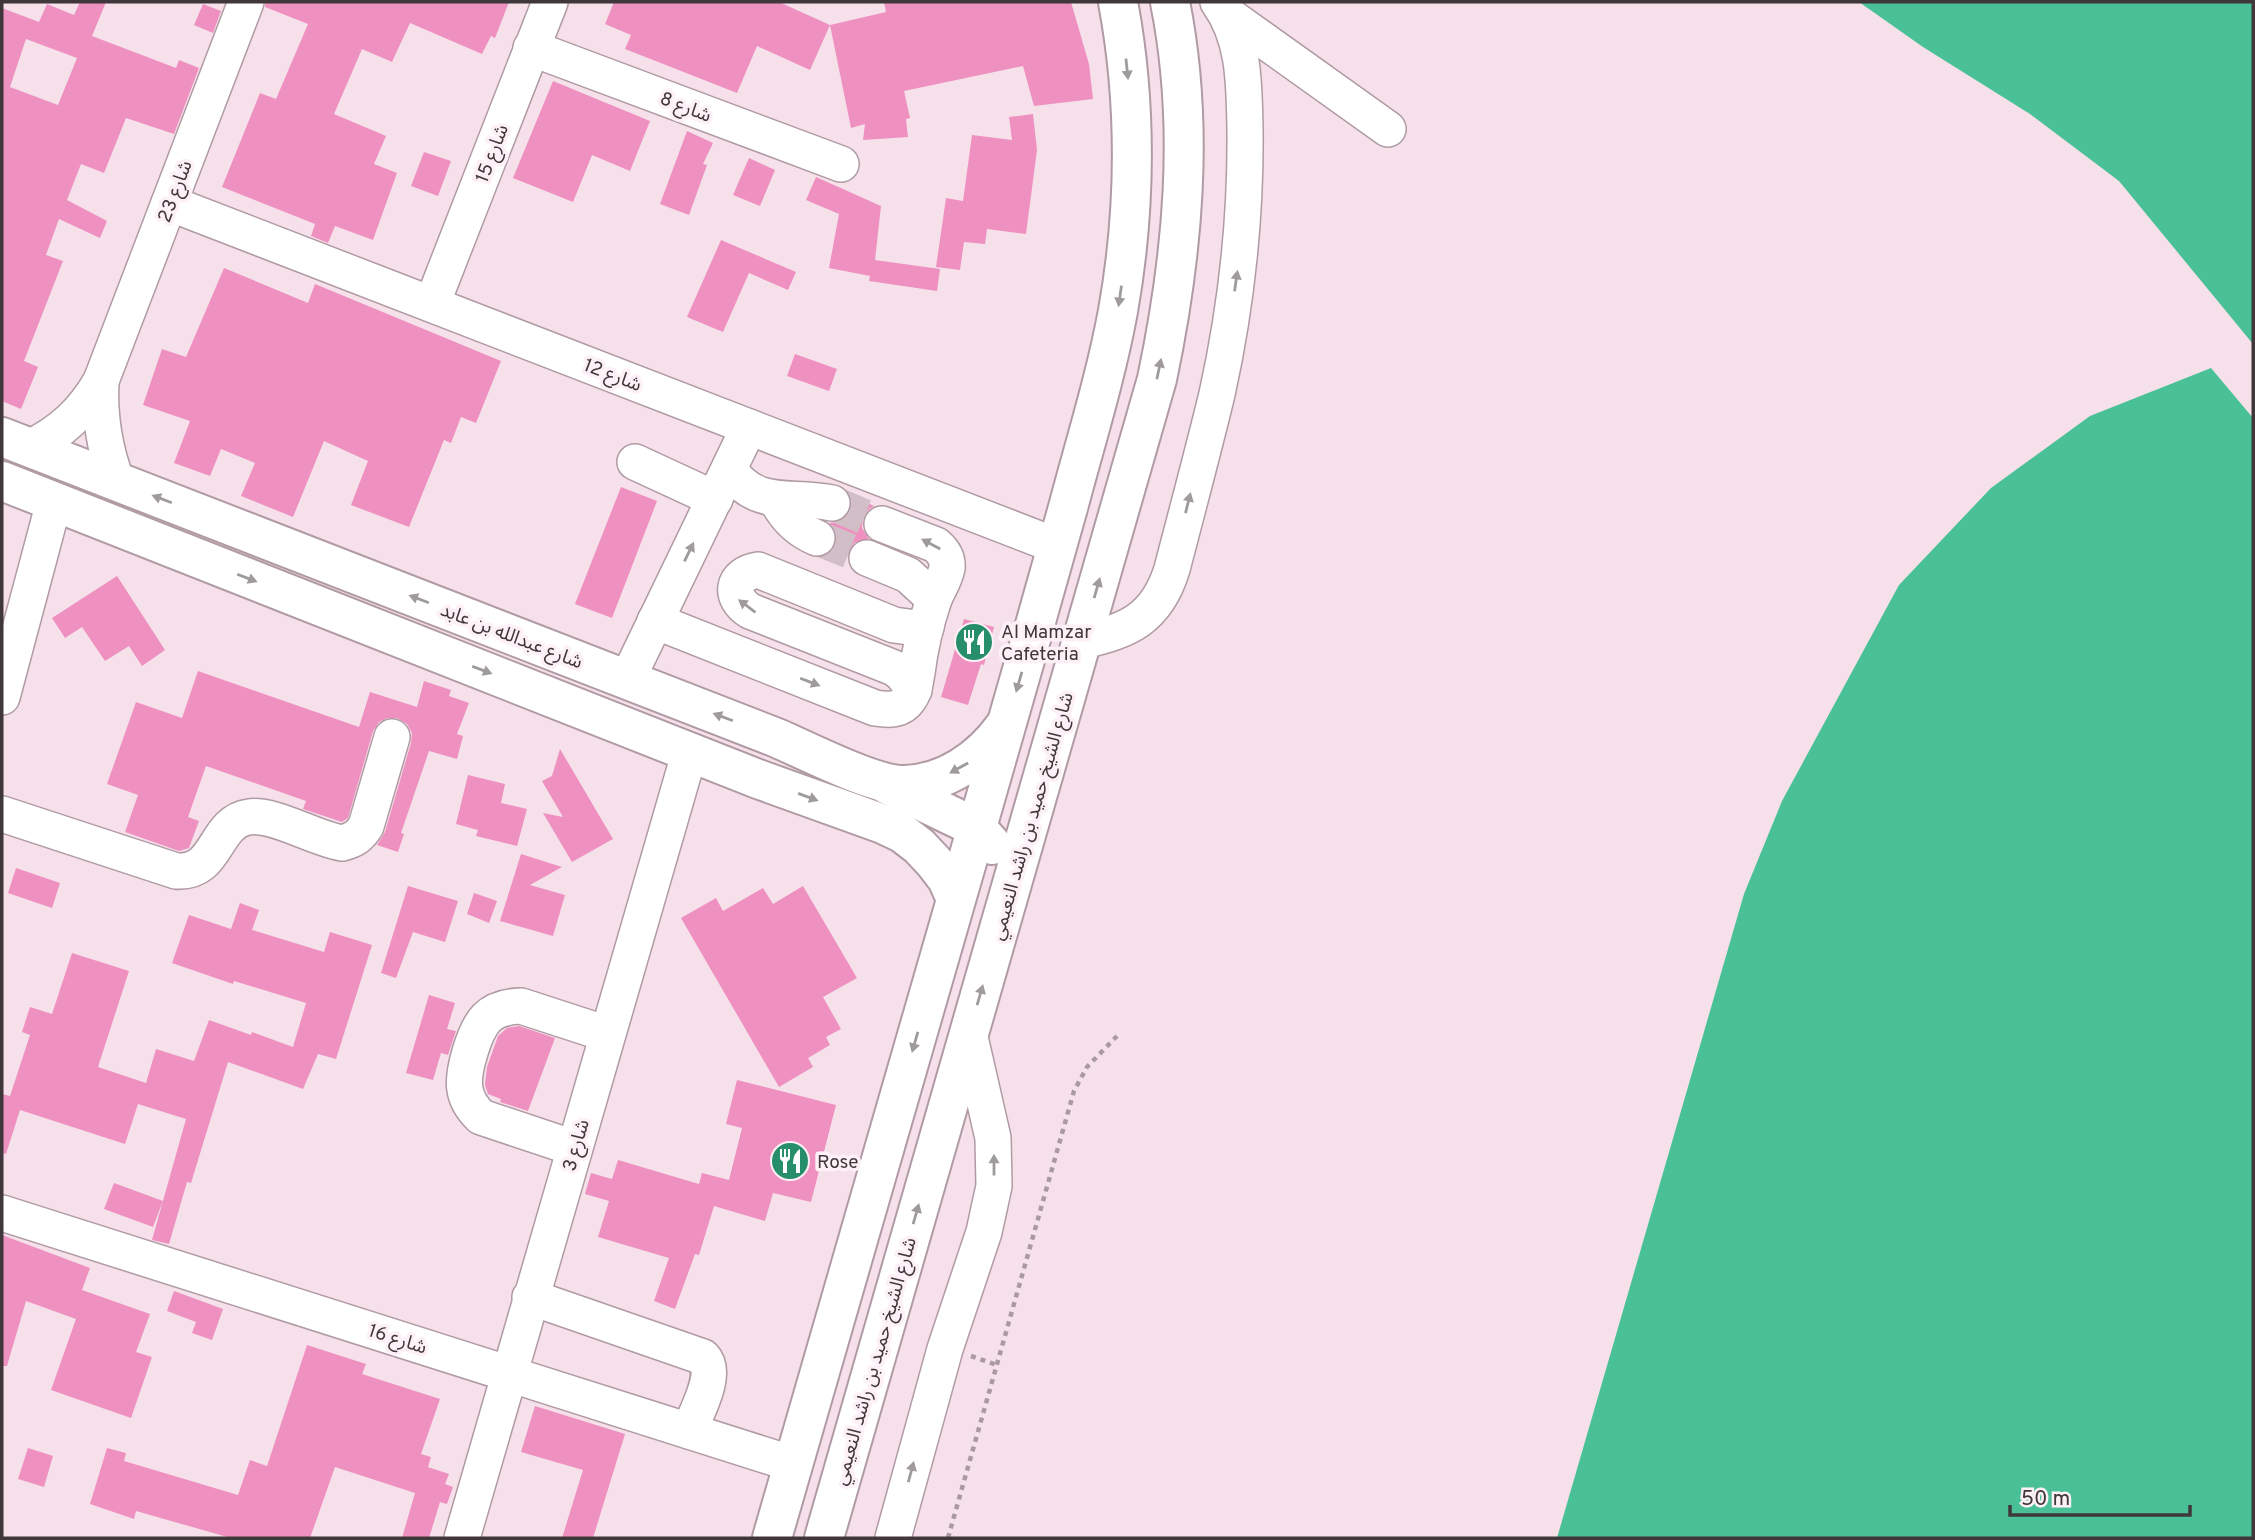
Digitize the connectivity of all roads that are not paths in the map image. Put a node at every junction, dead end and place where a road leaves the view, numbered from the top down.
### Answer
1 (246, 2) edge
2 (550, 2) edge
3 (1118, 2) edge
4 (1170, 2) edge
5 (1222, 8) edge
6 (531, 48) junction
7 (1388, 129) dead end
8 (841, 164) dead end
9 (169, 202) junction
10 (432, 304) junction
11 (101, 381) junction
12 (749, 427) junction
13 (16, 443) edge
14 (635, 462) dead end
15 (2, 481) edge
16 (117, 482) junction
17 (722, 484) junction
18 (776, 499) junction
19 (54, 502) junction
20 (832, 503) tunnel mouth
21 (199, 513) junction
22 (882, 524) tunnel mouth
23 (817, 538) tunnel mouth
24 (1057, 546) junction
25 (184, 553) junction
26 (867, 558) tunnel mouth
27 (930, 613) junction
28 (655, 621) junction
29 (1081, 641) junction
30 (627, 680) junction
31 (914, 690) junction
32 (2, 697) edge
33 (1007, 722) junction
34 (393, 737) dead end
35 (777, 738) junction
36 (690, 751) junction
37 (758, 779) junction
38 (881, 782) junction
39 (2, 814) edge
40 (977, 828) junction
41 (956, 898) junction
42 (995, 941) junction
43 (969, 1033) junction
44 (607, 1034) junction
45 (574, 1148) junction
46 (2, 1213) edge
47 (530, 1297) junction
48 (508, 1373) junction
49 (689, 1431) junction
50 (793, 1464) junction
51 (462, 1538) edge
52 (772, 1538) edge
53 (824, 1538) edge
54 (893, 1538) edge

1 - 9 street, شارع 23
2 - 6 street, شارع 15
3 -> 24 main road
29 -> 4 main road, شارع الشيخ حميد بن راشد النعيمي
5 - 7 street
29 -> 5 street
6 - 8 street, شارع 8
6 - 10 street, شارع 15
9 - 10 street, شارع 12
9 - 11 street, شارع 23
10 - 12 street, شارع 12
11 - 13 street, شارع 23
11 - 16 street, شارع 23
12 - 17 street
12 - 24 street, شارع 12
13 - 16 main road, شارع عبدالله بن عابد
14 - 17 street
15 - 19 main road
21 -> 16 main road, شارع عبدالله بن عابد
17 - 18 street
28 -> 17 street
18 - 20 street
18 - 23 street
19 - 25 main road
19 - 32 street
21 - 25 main road
30 -> 21 main road, شارع عبدالله بن عابد
27 -> 22 street
24 -> 33 main road
25 -> 36 main road
26 - 27 street
27 - 31 street
31 -> 27 street
28 - 30 street
28 -> 31 street
29 - 42 main road, شارع الشيخ حميد بن راشد النعيمي
35 -> 30 main road, شارع عبدالله بن عابد
33 -> 38 main road, شارع عبدالله بن عابد
33 - 40 main road
34 - 39 street
35 - 37 main road
35 - 38 main road, شارع عبدالله بن عابد
36 - 37 main road
36 - 44 street, شارع 3
37 -> 41 main road
38 - 40 main road
40 - 41 main road
40 - 42 main road
41 -> 50 main road
43 -> 42 main road, شارع الشيخ حميد بن راشد النعيمي
53 -> 43 main road, شارع الشيخ حميد بن راشد النعيمي
54 -> 43 street
44 - 45 street, شارع 3
44 - 45 street
45 - 47 street, شارع 3
46 - 48 street, شارع 16
47 - 48 street, شارع 3
47 - 49 street
48 - 49 street, شارع 16
48 - 51 street, شارع 3
49 - 50 street, شارع 16
50 - 52 main road

